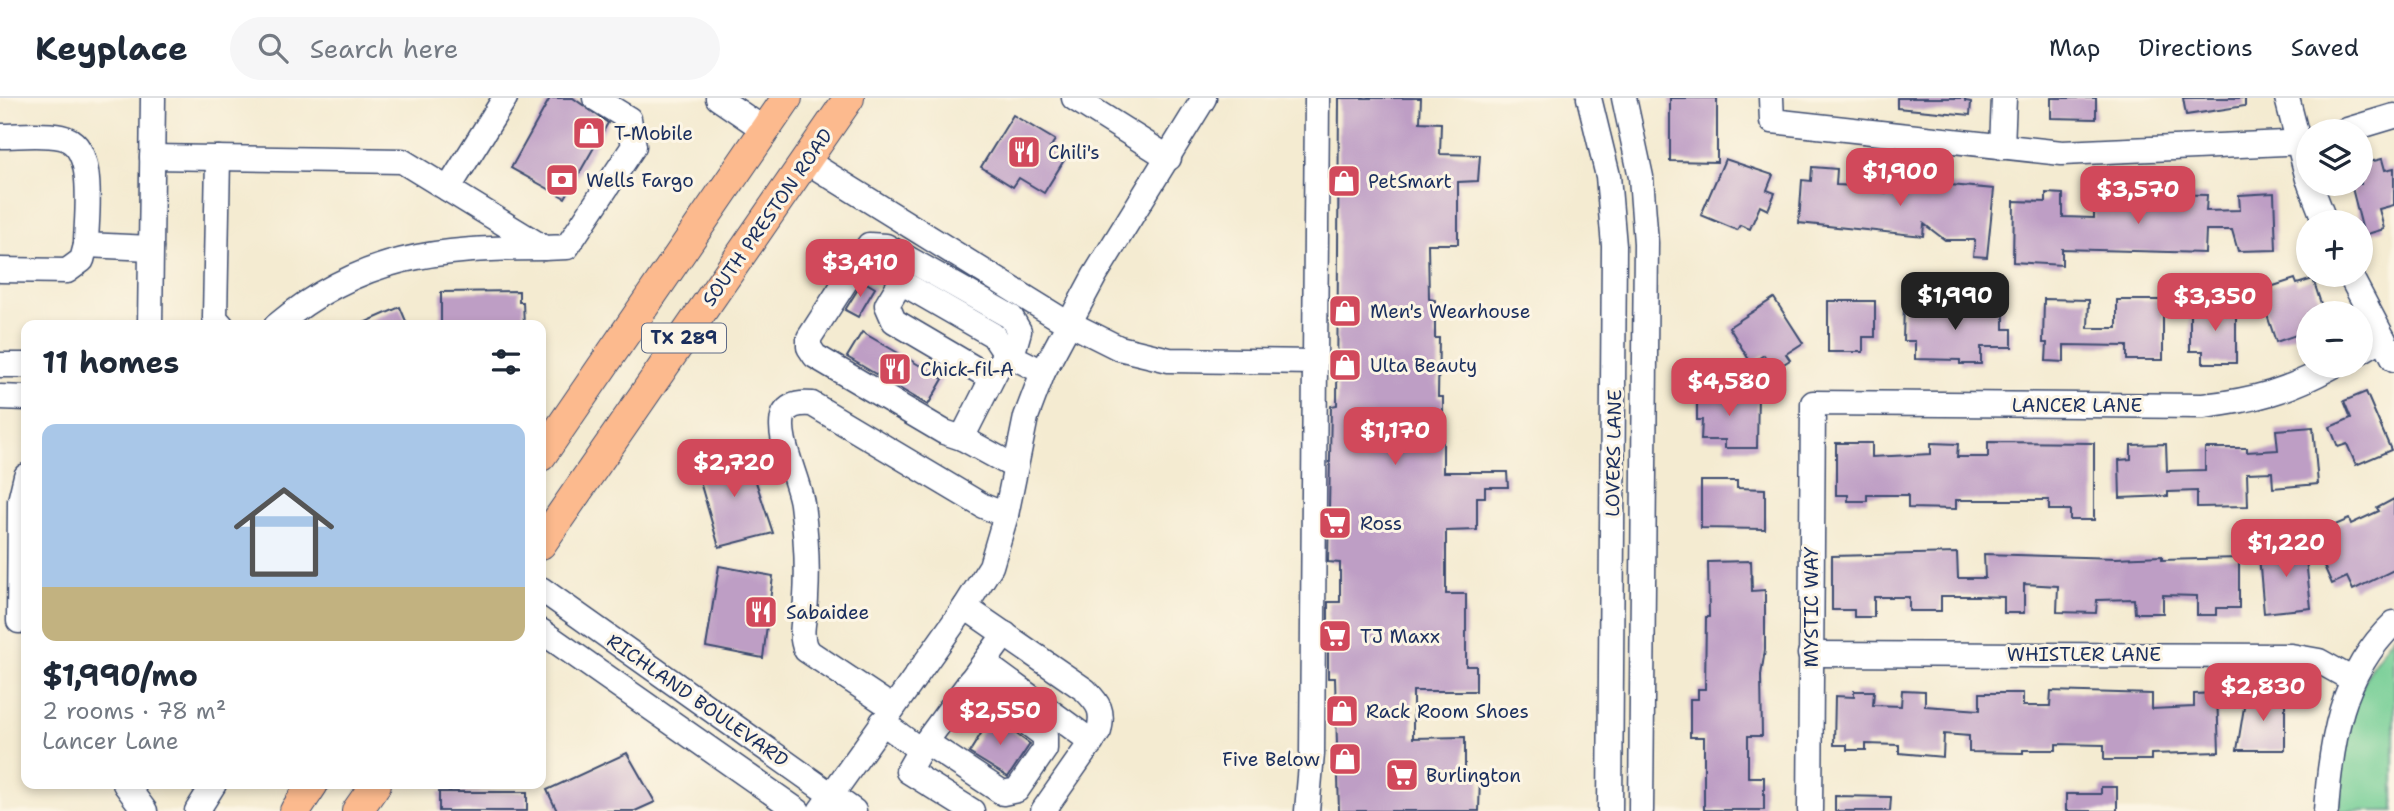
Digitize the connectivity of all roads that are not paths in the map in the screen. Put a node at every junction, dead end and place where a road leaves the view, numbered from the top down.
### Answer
1 (153, 98) edge
2 (505, 98) edge
3 (595, 98) edge
4 (718, 98) edge
5 (787, 98) edge
6 (849, 98) edge
7 (1074, 98) edge
8 (1204, 98) edge
9 (1317, 98) edge
10 (1590, 98) edge
11 (1625, 98) edge
12 (2004, 98) edge
13 (2287, 98) edge
14 (1771, 110) edge
15 (2394, 116) edge
16 (2296, 122) edge
17 (2373, 122) edge
18 (765, 130) junction
19 (0, 135) edge
20 (2296, 143) edge
21 (2002, 147) junction
22 (152, 157) junction
23 (218, 158) junction
24 (1169, 158) junction
25 (806, 161) junction
26 (448, 189) junction
27 (86, 245) junction
28 (151, 248) junction
29 (544, 248) junction
30 (0, 270) edge
31 (2356, 287) edge
32 (150, 320) edge
33 (217, 320) edge
34 (283, 320) edge
35 (1068, 323) junction
36 (2389, 349) edge
37 (1009, 354) junction
38 (1315, 362) junction
39 (0, 365) edge
40 (21, 365) edge
41 (1043, 372) junction
42 (991, 378) junction
43 (2312, 378) edge
44 (0, 397) edge
45 (21, 398) edge
46 (1812, 403) joint
47 (962, 438) junction
48 (546, 449) edge
49 (1015, 467) junction
50 (21, 496) edge
51 (1006, 515) junction
52 (546, 537) edge
53 (546, 592) edge
54 (965, 607) junction
55 (15, 621) edge
56 (2394, 623) edge
57 (546, 634) edge
58 (1005, 634) junction
59 (1810, 654) junction
60 (977, 672) junction
61 (2353, 680) junction
62 (887, 715) junction
63 (1092, 742) junction
64 (923, 746) junction
65 (129, 789) edge
66 (211, 789) edge
67 (310, 789) edge
68 (373, 789) edge
69 (825, 803) edge
70 (145, 811) edge
71 (197, 811) edge
72 (295, 811) edge
73 (358, 811) edge
74 (799, 811) edge
75 (854, 811) edge
76 (972, 811) edge
77 (1043, 811) edge
78 (1307, 811) edge
79 (1610, 811) edge
80 (1641, 811) edge
81 (1810, 811) edge
82 (2326, 811) edge

1 - 22 street
2 - 26 street
3 - 29 street
4 - 18 street
5 - 18 main road, TX 289
6 - 25 main road, SOUTH PRESTON ROAD / TX 289
7 - 24 street
8 - 24 street
9 - 38 street
10 - 79 street, LOVERS LANE
11 - 80 street, LOVERS LANE
12 - 21 street
13 - 16 street
14 - 21 street
15 - 17 street
18 - 48 main road, TX 289
19 - 27 street
20 - 21 street
22 - 23 street
22 - 28 street
23 - 26 street
23 - 33 street
24 - 35 street
25 - 35 street
25 - 52 main road, SOUTH PRESTON ROAD / TX 289
26 - 29 street
27 - 28 street
27 - 30 street
28 - 32 street
29 - 34 street
31 - 36 street
35 - 38 street
35 - 41 street
37 - 41 street
37 - 42 street
37 - 42 street
37 - 47 street
38 - 78 street
39 - 40 street
41 - 49 street
42 - 47 street
43 - 46 street, LANCER LANE
44 - 45 street
46 - 59 street, MYSTIC WAY
47 - 49 street
49 - 51 street
50 - 55 street
51 - 54 street
51 - 62 street
53 - 69 street, RICHLAND BOULEVARD
54 - 58 street
54 - 62 street
56 - 61 street
57 - 74 street, RICHLAND BOULEVARD
58 - 60 street
58 - 63 street
59 - 61 street, WHISTLER LANE
59 - 81 street, MYSTIC WAY
60 - 63 street
60 - 64 street
60 - 64 street
61 - 82 street
62 - 64 street
62 - 69 street
63 - 77 street
64 - 76 street
65 - 70 street
66 - 71 street
67 - 72 main road
68 - 73 main road
69 - 75 street, RICHLAND BOULEVARD

